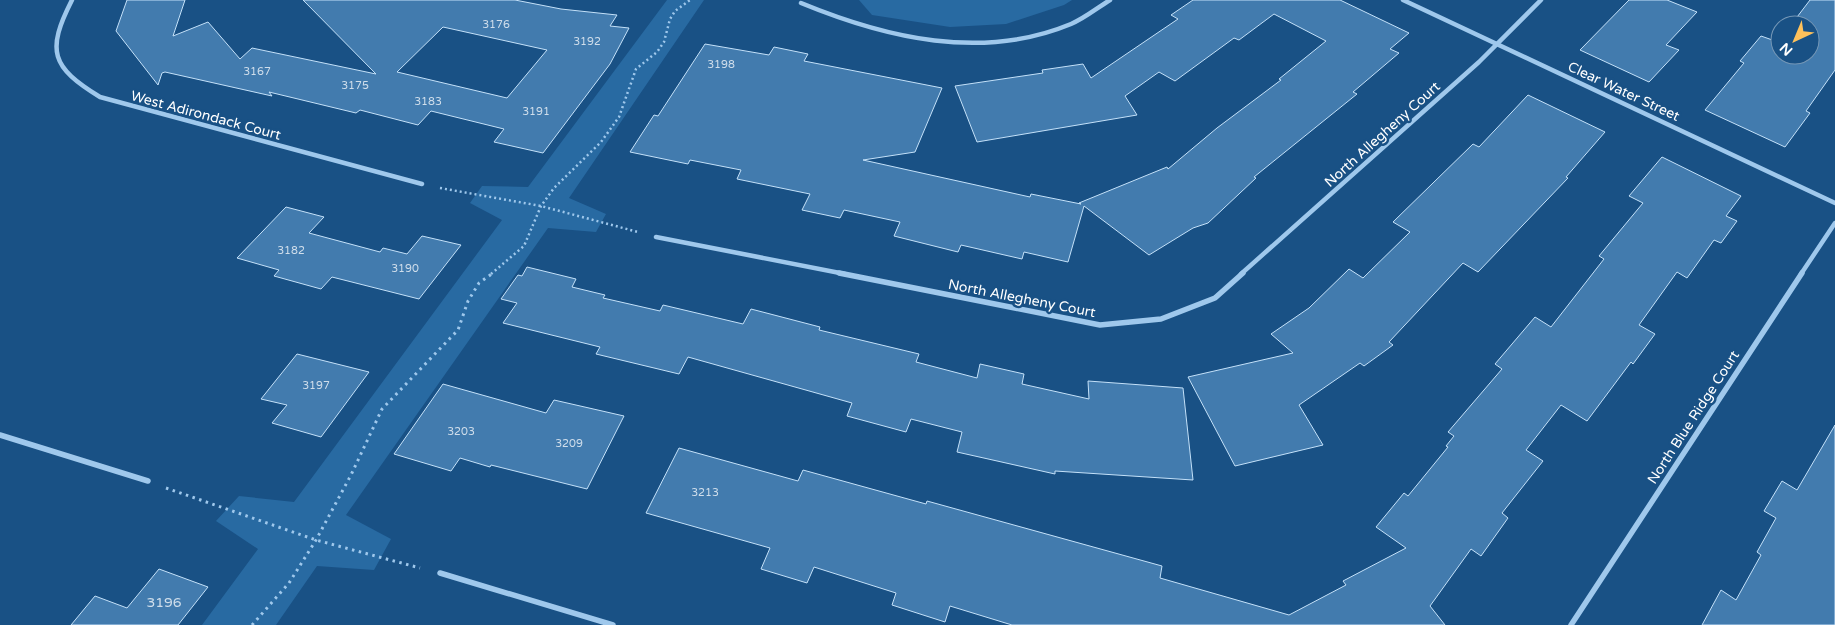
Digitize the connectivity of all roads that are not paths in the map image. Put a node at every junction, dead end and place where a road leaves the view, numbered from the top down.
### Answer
1 (72, 0) edge
2 (1110, 0) edge
3 (1403, 0) edge
4 (1541, 0) edge
5 (801, 3) dead end
6 (1496, 43) junction
7 (422, 184) road end
8 (1835, 203) edge
9 (1835, 223) edge
10 (656, 237) road end
11 (0, 436) edge
12 (148, 481) road end
13 (440, 573) road end
14 (613, 625) edge
15 (1571, 625) edge

1 - 7 street, West Adirondack Court
2 - 5 street
3 - 6 street, Clear Water Street
4 - 6 street, North Allegheny Court
6 - 8 street, Clear Water Street
6 - 10 street, North Allegheny Court
9 - 15 street, North Blue Ridge Court
11 - 12 street
13 - 14 street

